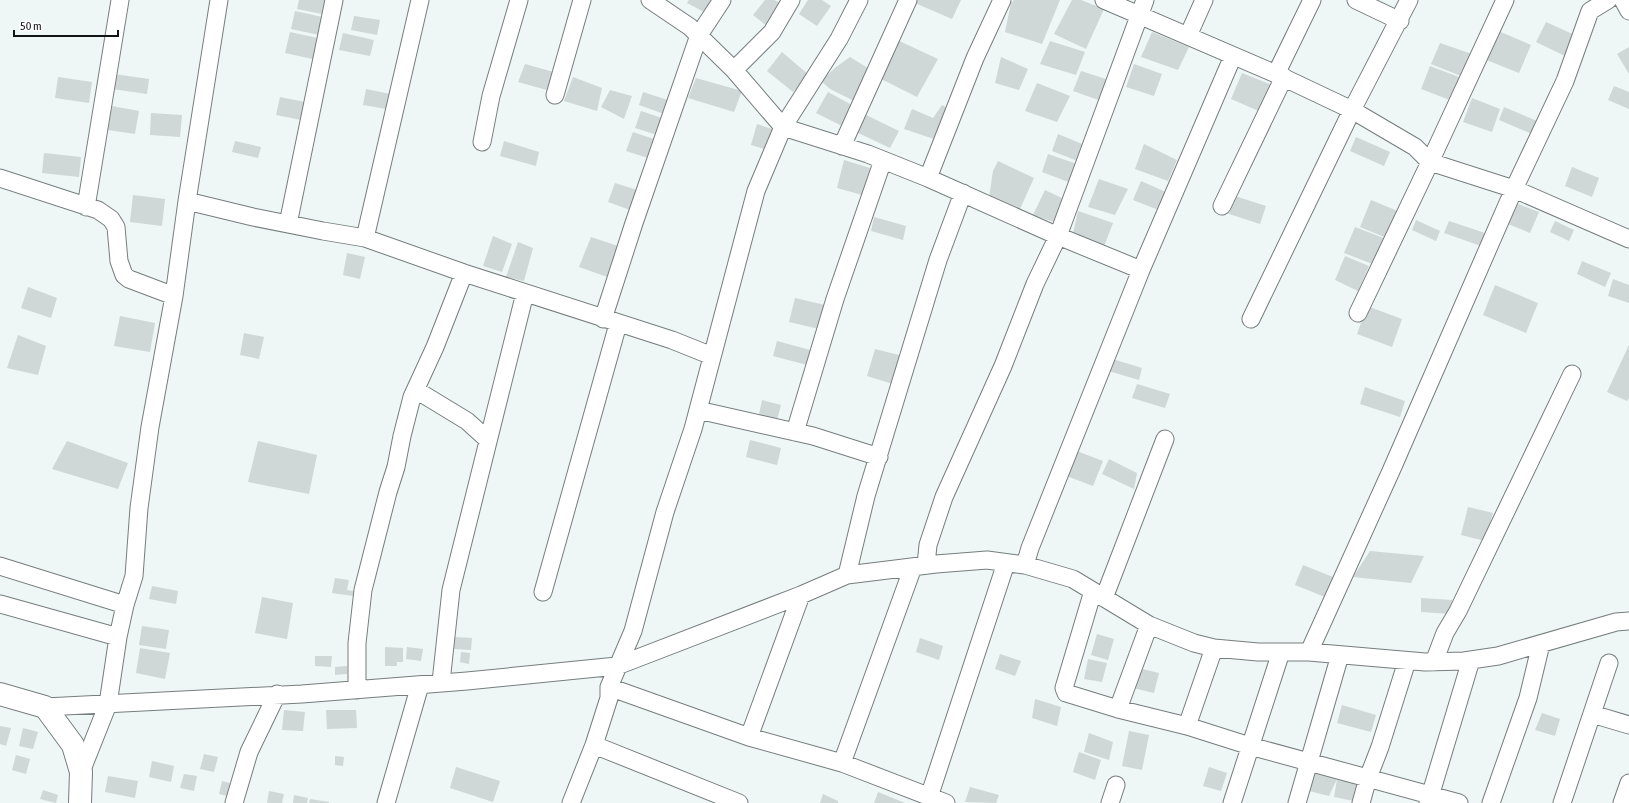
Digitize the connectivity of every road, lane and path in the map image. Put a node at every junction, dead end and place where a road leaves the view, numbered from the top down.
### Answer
1 (120, 0) edge
2 (219, 0) edge
3 (334, 0) edge
4 (420, 0) edge
5 (519, 0) edge
6 (582, 0) edge
7 (650, 0) edge
8 (722, 0) edge
9 (791, 0) edge
10 (859, 0) edge
11 (908, 0) edge
12 (1002, 0) edge
13 (1104, 0) edge
14 (1145, 0) edge
15 (1204, 0) edge
16 (1312, 0) edge
17 (1356, 0) edge
18 (1409, 0) edge
19 (1505, 0) edge
20 (1608, 0) edge
21 (1623, 0) edge
22 (1629, 11) edge
23 (1138, 16) junction
24 (1400, 21) junction
25 (699, 35) junction
26 (1188, 36) junction
27 (1233, 56) junction
28 (734, 70) junction
29 (1280, 76) junction
30 (555, 95) dead end
31 (1352, 110) junction
32 (783, 127) junction
33 (482, 142) dead end
34 (842, 146) junction
35 (883, 160) junction
36 (1430, 162) junction
37 (0, 178) edge
38 (928, 178) junction
39 (1514, 190) junction
40 (963, 193) junction
41 (187, 202) junction
42 (1222, 206) dead end
43 (86, 207) junction
44 (288, 224) junction
45 (1058, 236) junction
46 (365, 238) junction
47 (1629, 239) edge
48 (1141, 270) junction
49 (464, 274) junction
50 (525, 293) junction
51 (174, 296) junction
52 (1358, 313) dead end
53 (1251, 319) dead end
54 (611, 321) junction
55 (712, 356) junction
56 (1572, 374) dead end
57 (416, 390) junction
58 (698, 410) junction
59 (795, 432) junction
60 (1165, 439) dead end
61 (488, 440) junction
62 (879, 457) junction
63 (1006, 562) junction
64 (1025, 565) junction
65 (0, 566) edge
66 (920, 566) junction
67 (847, 574) junction
68 (543, 592) dead end
69 (801, 595) junction
70 (1099, 595) junction
71 (0, 604) edge
72 (125, 605) junction
73 (1629, 621) edge
74 (1149, 625) junction
75 (118, 638) junction
76 (1541, 644) junction
77 (1214, 648) junction
78 (1281, 652) junction
79 (1309, 652) junction
80 (1340, 655) junction
81 (1470, 660) junction
82 (1407, 661) junction
83 (1434, 662) junction
84 (1609, 663) dead end
85 (617, 666) junction
86 (440, 682) junction
87 (420, 685) junction
88 (610, 687) junction
89 (357, 690) junction
90 (0, 694) edge
91 (277, 694) junction
92 (108, 704) junction
93 (45, 707) junction
94 (1118, 709) junction
95 (1592, 714) junction
96 (1629, 725) edge
97 (1187, 726) junction
98 (749, 737) junction
99 (594, 745) junction
100 (1250, 746) junction
101 (1309, 762) junction
102 (842, 763) junction
103 (81, 772) junction
104 (1368, 778) junction
105 (1629, 782) edge
106 (1116, 785) dead end
107 (929, 797) junction
108 (1429, 799) edge
109 (80, 803) edge
110 (234, 803) edge
111 (386, 803) edge
112 (571, 803) edge
113 (739, 803) edge
114 (946, 803) edge
115 (1110, 803) edge
116 (1232, 803) edge
117 (1297, 803) edge
118 (1361, 803) edge
119 (1459, 803) edge
120 (1491, 803) edge
121 (1562, 803) edge
122 (1622, 803) edge

1 - 43 street
2 - 41 street
3 - 44 street
4 - 46 street
5 - 33 street
6 - 30 street
7 - 25 street
8 - 25 street
9 - 28 street
10 - 32 street
11 - 34 street
12 - 38 street
13 - 23 street
14 - 23 street
15 - 26 street
16 - 29 street
17 - 24 street
18 - 24 street
19 - 36 street
20 - 39 street
21 - 22 street
23 - 26 street
23 - 45 street
24 - 31 street
25 - 28 street
25 - 54 street
26 - 27 street
27 - 29 street
27 - 48 street
28 - 32 street
29 - 31 street
29 - 42 street
31 - 36 street
31 - 53 street
32 - 34 street
32 - 55 street
34 - 35 street
35 - 38 street
35 - 59 street
36 - 39 street
36 - 52 street
37 - 43 street
38 - 40 street
39 - 47 street
39 - 79 street
40 - 45 street
40 - 62 street
41 - 44 street
41 - 51 street
43 - 51 street
44 - 46 street
45 - 48 street
45 - 66 street
46 - 49 street
48 - 64 street
49 - 50 street
49 - 57 street
50 - 54 street
50 - 61 street
51 - 72 street
54 - 55 street
54 - 68 street
55 - 58 street
56 - 83 street
57 - 61 street
57 - 89 street
58 - 59 street
58 - 85 street
59 - 62 street
60 - 70 street
61 - 86 street
62 - 67 street
63 - 64 street
63 - 66 street
63 - 107 street
64 - 70 street
65 - 72 street
66 - 67 street
66 - 102 street
67 - 69 street
69 - 85 street
69 - 98 street
70 - 74 street
70 - 94 street
71 - 75 street
72 - 75 street
73 - 76 street
74 - 77 street
74 - 94 street
75 - 92 street
76 - 81 street
76 - 120 street
77 - 78 street
77 - 97 street
78 - 79 street
78 - 100 street
79 - 80 street
80 - 82 street
80 - 101 street
81 - 83 street
81 - 108 street
82 - 83 street
82 - 104 street
84 - 95 street
85 - 86 street
85 - 88 street
86 - 87 street
87 - 89 street
87 - 111 street
88 - 98 street
88 - 99 street
89 - 91 street
90 - 93 main road
91 - 92 street
91 - 110 street
92 - 93 street
92 - 103 street
93 - 103 main road
94 - 97 street
95 - 96 street
95 - 121 street
97 - 100 street
98 - 102 street
99 - 112 street
99 - 113 street
100 - 101 street
100 - 116 street
101 - 104 street
101 - 117 street
102 - 107 street
103 - 109 main road
104 - 108 street
104 - 118 street
105 - 122 street
106 - 115 street
107 - 114 street
108 - 119 street

